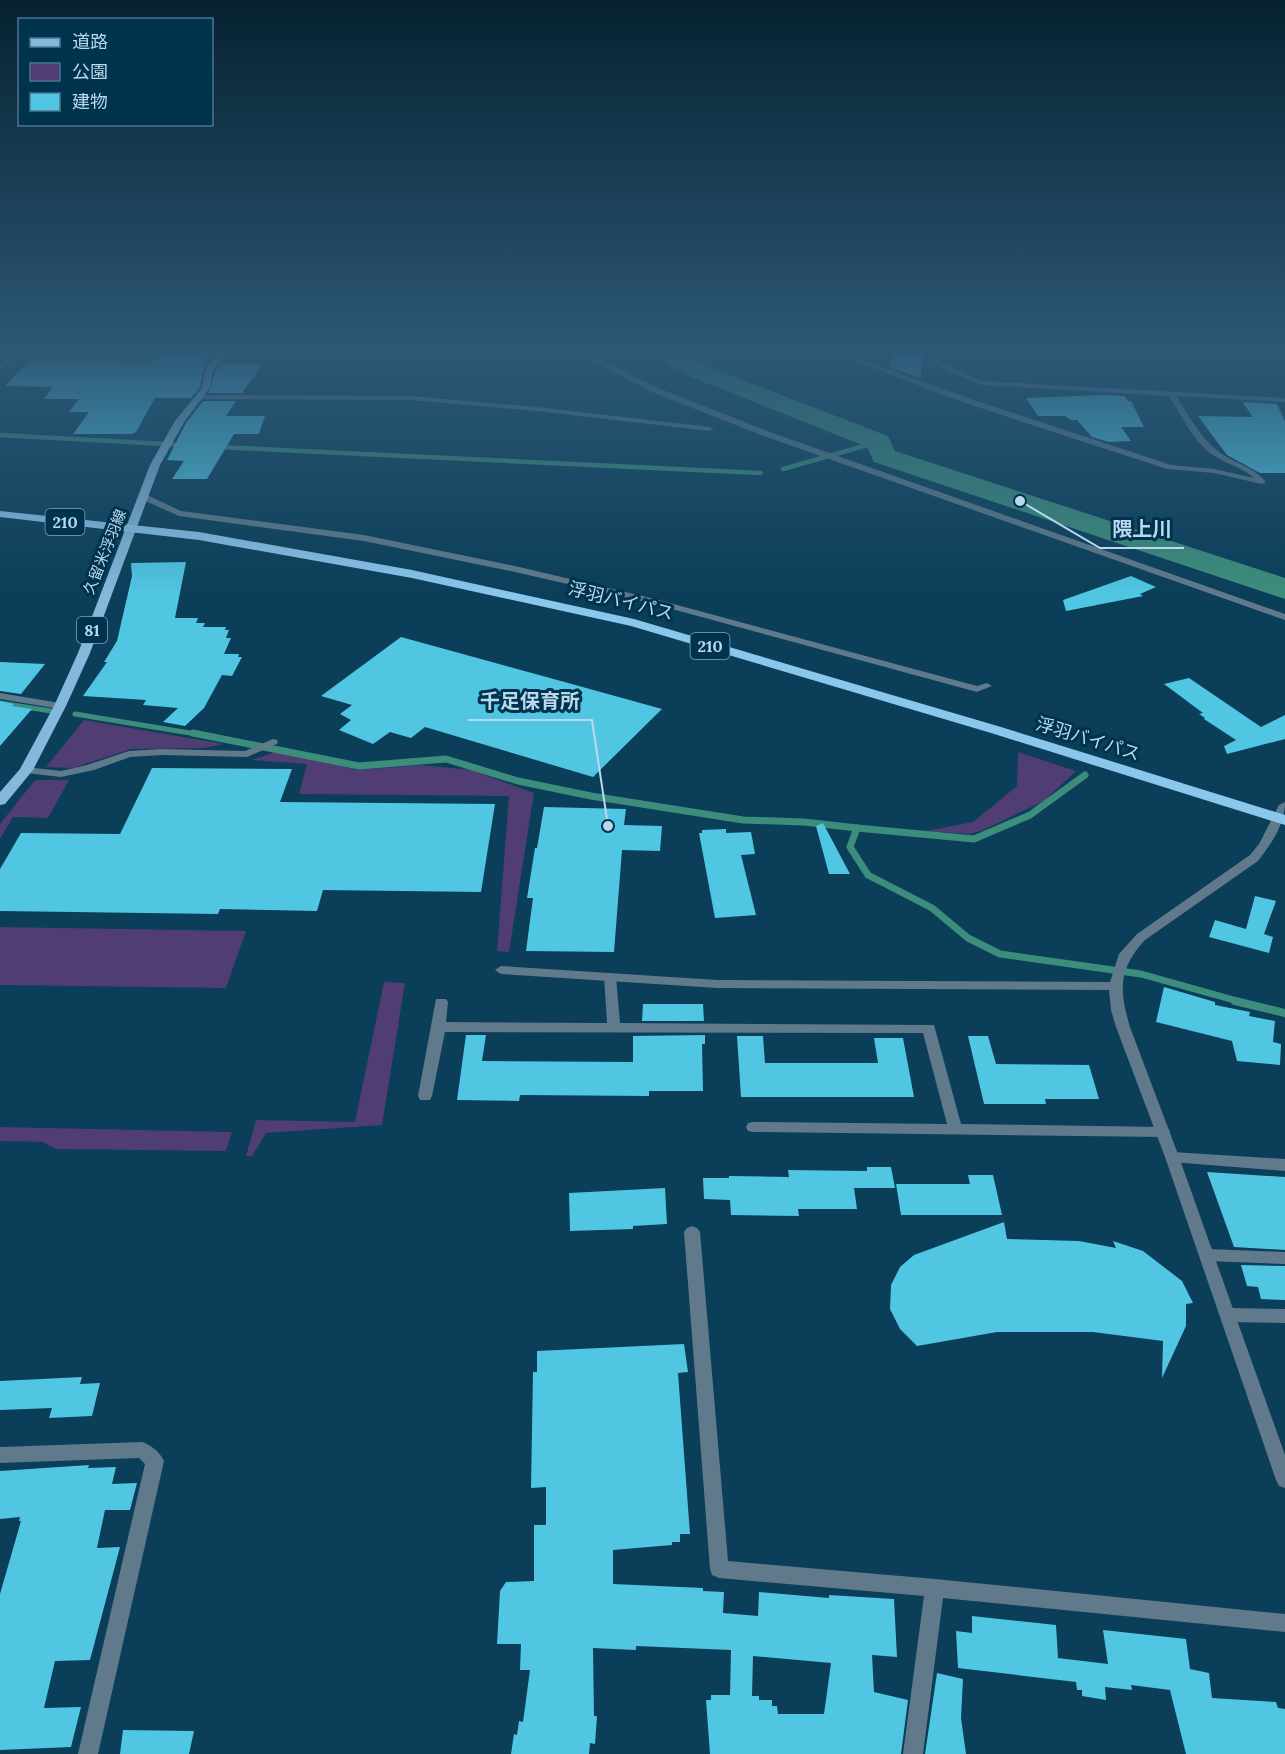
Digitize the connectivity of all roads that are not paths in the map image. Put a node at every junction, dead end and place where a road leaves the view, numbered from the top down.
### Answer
1 (174, 431) edge
2 (759, 431) edge
3 (1059, 431) edge
4 (1197, 431) edge
5 (144, 497) junction
6 (0, 514) edge
7 (131, 529) junction
8 (1285, 617) edge
9 (987, 686) dead end
10 (0, 696) edge
11 (60, 706) junction
12 (273, 742) dead end
13 (26, 770) junction
14 (0, 801) edge
15 (1282, 814) edge
16 (501, 970) dead end
17 (610, 977) junction
18 (1115, 986) junction
19 (441, 1002) dead end
20 (440, 1027) junction
21 (614, 1027) junction
22 (425, 1096) dead end
23 (753, 1127) dead end
24 (955, 1129) junction
25 (1163, 1132) junction
26 (1172, 1157) junction
27 (1285, 1165) edge
28 (692, 1232) dead end
29 (1207, 1255) junction
30 (1285, 1258) edge
31 (1228, 1315) junction
32 (1285, 1316) edge
33 (0, 1455) edge
34 (1285, 1480) edge
35 (934, 1588) junction
36 (1285, 1623) edge
37 (88, 1754) edge
38 (913, 1754) edge

1 - 5 main road, 久留米浮羽線 / 81
2 - 8 street
3 - 4 street
5 - 7 main road, 久留米浮羽線 / 81
5 - 9 street
6 - 7 highway, 浮羽バイパス / 210
7 - 11 main road, 久留米浮羽線 / 81
7 - 15 highway, 浮羽バイパス / 210
10 - 11 street
11 - 13 main road, 久留米浮羽線 / 81
12 - 13 street
13 - 14 main road, 久留米浮羽線 / 81
15 - 18 street
16 - 17 street
17 - 18 street
17 - 21 street
18 - 25 street
19 - 20 street
20 - 21 street
20 - 22 street
21 - 24 street
23 - 24 street
24 - 25 street
25 - 26 street
26 - 27 street
26 - 29 street
28 - 35 street
29 - 30 street
29 - 31 street
31 - 32 street
31 - 34 street
33 - 37 street
35 - 36 street
35 - 38 street

